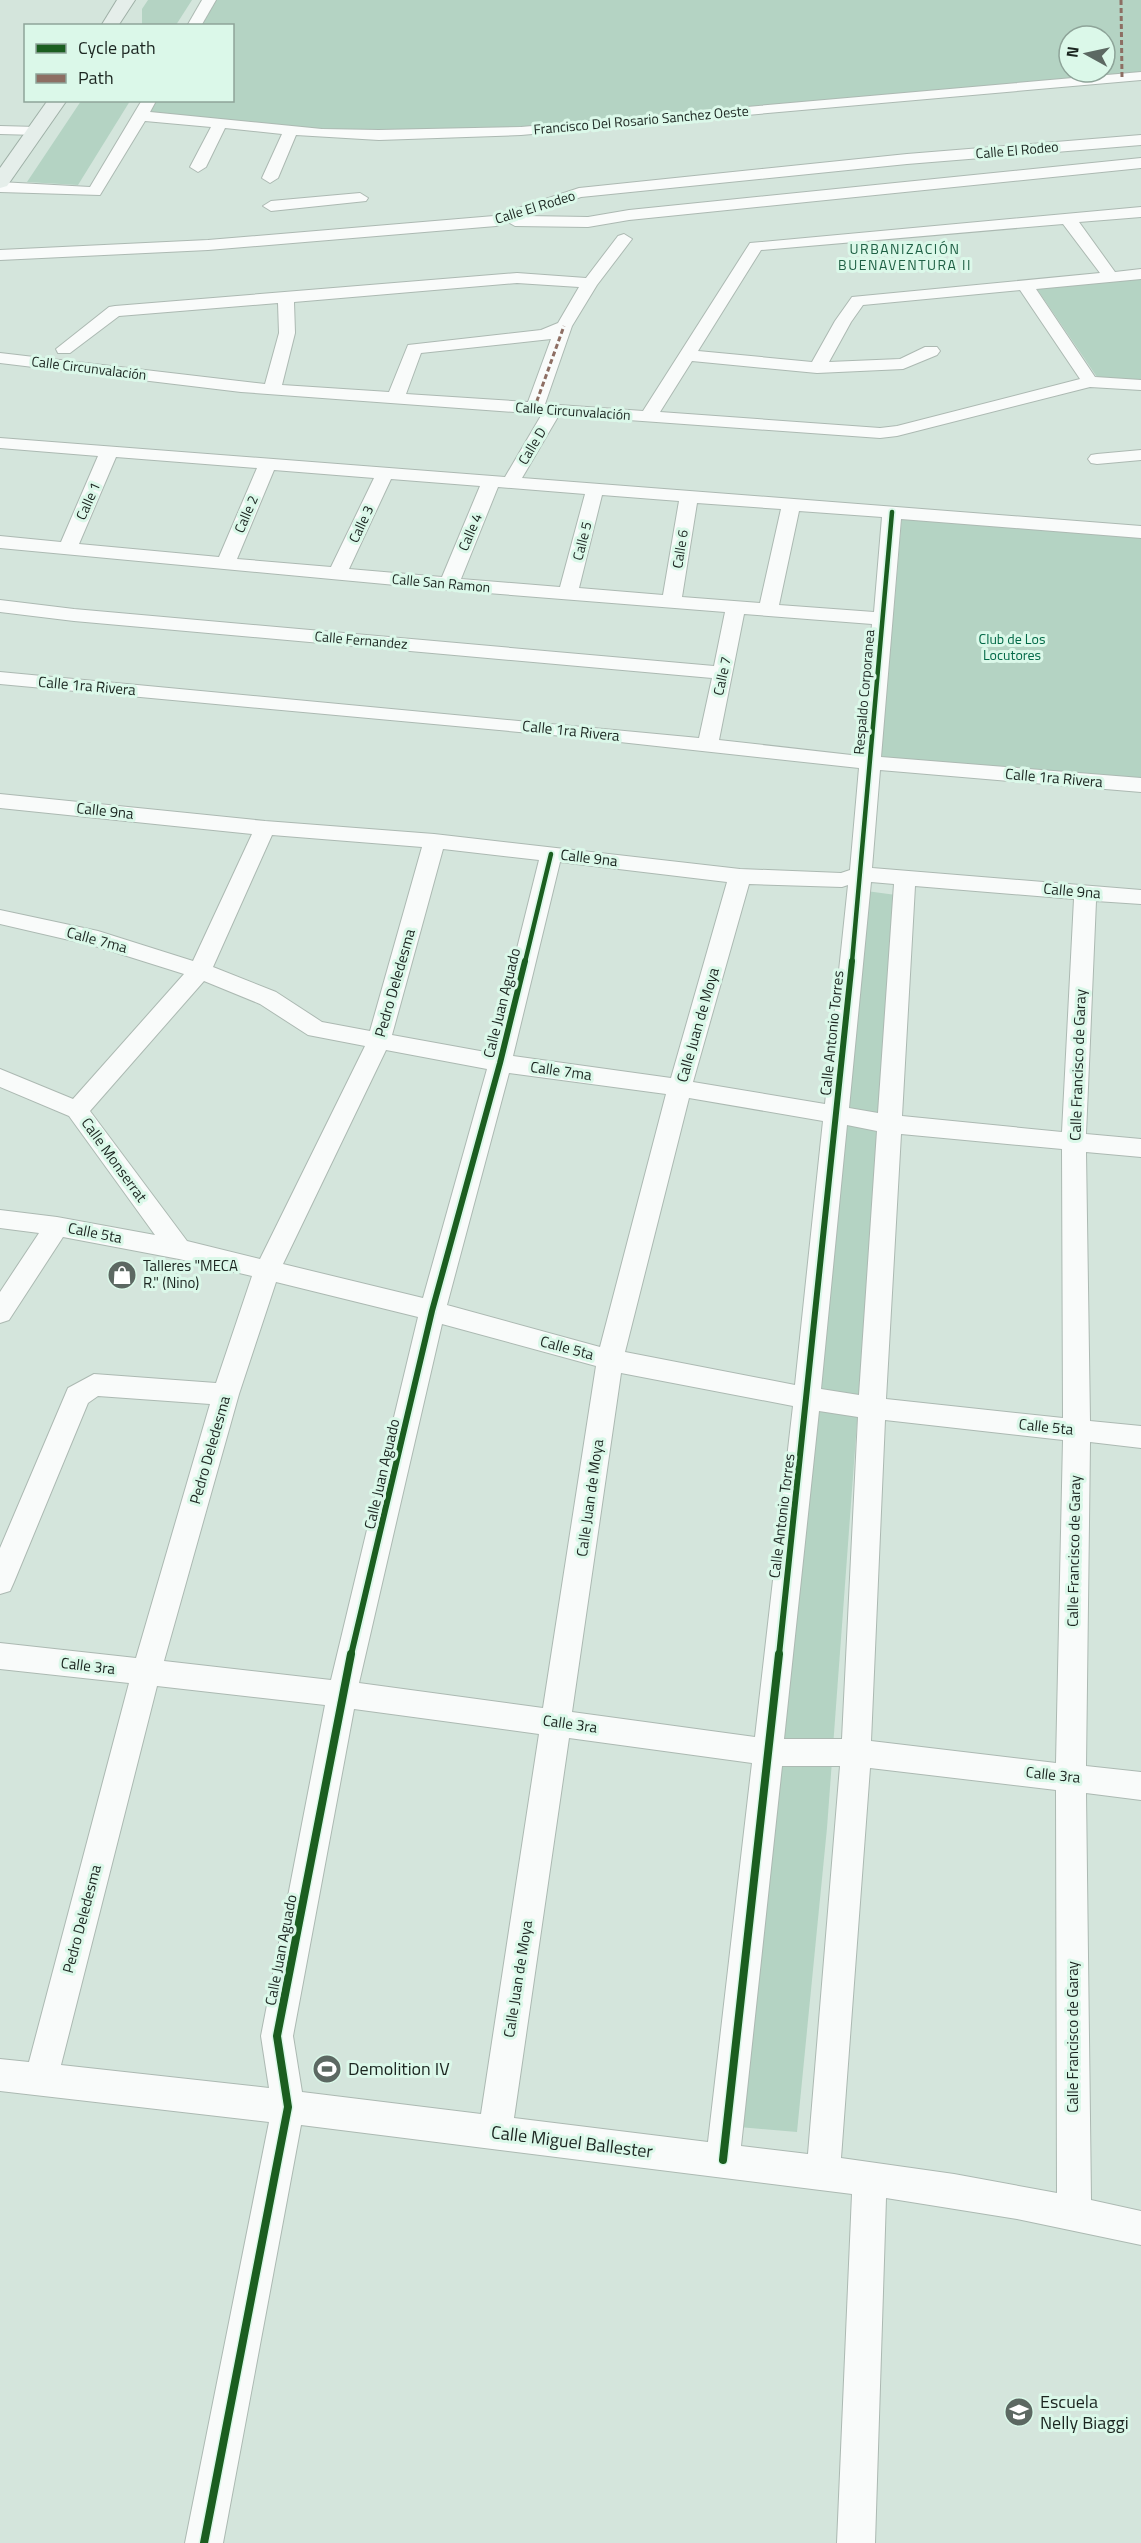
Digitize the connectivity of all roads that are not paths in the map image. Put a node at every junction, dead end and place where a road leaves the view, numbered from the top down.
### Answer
1 (126, 0) edge
2 (209, 0) edge
3 (110, 24) edge
4 (195, 24) edge
5 (1141, 76) edge
6 (57, 102) edge
7 (148, 102) edge
8 (141, 116) junction
9 (220, 123) junction
10 (0, 130) edge
11 (291, 130) junction
12 (37, 131) junction
13 (1141, 140) edge
14 (1141, 163) edge
15 (198, 167) dead end
16 (270, 177) dead end
17 (0, 182) edge
18 (0, 187) edge
19 (360, 198) dead end
20 (271, 206) dead end
21 (1141, 212) edge
22 (320, 219) junction
23 (1068, 219) junction
24 (496, 220) junction
25 (624, 239) dead end
26 (0, 255) edge
27 (1141, 274) edge
28 (1112, 277) junction
29 (590, 284) junction
30 (1025, 285) junction
31 (285, 298) junction
32 (564, 326) junction
33 (0, 342) edge
34 (64, 350) junction
35 (931, 351) dead end
36 (687, 355) junction
37 (0, 358) edge
38 (81, 366) junction
39 (817, 368) junction
40 (1090, 382) junction
41 (1141, 385) edge
42 (272, 389) junction
43 (396, 398) junction
44 (534, 409) junction
45 (553, 410) junction
46 (648, 417) junction
47 (0, 443) edge
48 (109, 452) junction
49 (1141, 454) edge
50 (1097, 459) dead end
51 (267, 465) junction
52 (385, 473) junction
53 (501, 482) junction
54 (595, 489) junction
55 (689, 496) junction
56 (791, 504) junction
57 (892, 512) junction
58 (1141, 532) edge
59 (0, 542) edge
60 (67, 549) junction
61 (225, 564) junction
62 (337, 574) junction
63 (449, 584) junction
64 (568, 593) junction
65 (672, 602) junction
66 (0, 606) edge
67 (736, 607) junction
68 (768, 609) junction
69 (882, 619) junction
70 (723, 673) junction
71 (0, 678) edge
72 (708, 746) junction
73 (869, 764) junction
74 (1141, 785) edge
75 (0, 801) edge
76 (264, 828) junction
77 (434, 841) junction
78 (551, 854) junction
79 (861, 874) junction
80 (740, 876) junction
81 (905, 877) junction
82 (1085, 892) junction
83 (1141, 897) edge
84 (0, 917) edge
85 (200, 971) junction
86 (379, 1041) junction
87 (500, 1063) junction
88 (0, 1077) edge
89 (680, 1087) junction
90 (77, 1110) junction
91 (836, 1113) junction
92 (890, 1124) junction
93 (1074, 1141) junction
94 (1141, 1148) edge
95 (0, 1220) edge
96 (57, 1226) junction
97 (179, 1249) junction
98 (267, 1270) junction
99 (432, 1311) junction
100 (0, 1313) edge
101 (610, 1360) junction
102 (226, 1394) junction
103 (807, 1398) junction
104 (872, 1408) junction
105 (1077, 1431) junction
106 (1141, 1437) edge
107 (0, 1582) edge
108 (0, 1656) edge
109 (146, 1674) junction
110 (342, 1694) junction
111 (557, 1722) junction
112 (768, 1752) junction
113 (856, 1753) junction
114 (1071, 1777) junction
115 (1141, 1786) edge
116 (0, 2074) edge
117 (41, 2079) junction
118 (288, 2107) junction
119 (495, 2132) junction
120 (723, 2160) junction
121 (823, 2173) junction
122 (870, 2180) junction
123 (1074, 2211) junction
124 (1141, 2228) edge
125 (204, 2543) edge
126 (855, 2543) edge

1 - 3 main road
2 - 4 street
5 - 11 street, Francisco Del Rosario Sanchez Oeste
6 - 12 main road
7 - 8 street
8 - 9 street, Francisco Del Rosario Sanchez Oeste
8 - 18 street
9 - 11 street, Francisco Del Rosario Sanchez Oeste
9 - 15 street
10 - 12 street
11 - 16 street
12 - 17 main road
13 - 24 street, Calle El Rodeo
14 - 24 street
19 - 22 street
20 - 22 street
21 - 23 street
22 - 24 street, Calle El Rodeo
22 - 26 street, Calle El Rodeo
23 - 28 street
23 - 36 street
25 - 29 street
27 - 28 street
28 - 30 street
29 - 31 street
29 - 32 street
30 - 39 street
30 - 40 street
31 - 34 street
31 - 42 street
32 - 43 street
32 - 44 street
33 - 34 street
34 - 38 street
35 - 39 street
36 - 39 street
36 - 46 street
37 - 38 street, Calle Circunvalación
38 - 42 street, Calle Circunvalación
40 - 41 street, Calle Circunvalación
40 - 46 street, Calle Circunvalación
42 - 43 street, Calle Circunvalación
43 - 44 street, Calle Circunvalación
44 - 45 street, Calle Circunvalación
45 - 46 street, Calle Circunvalación
45 - 53 street, Calle D
47 - 48 street
48 - 51 street
48 - 60 street, Calle 1
49 - 50 street
51 - 52 street
51 - 61 street, Calle 2
52 - 53 street
52 - 62 street, Calle 3
53 - 54 street
53 - 63 street, Calle 4
54 - 55 street
54 - 64 street, Calle 5
55 - 56 street
55 - 65 street, Calle 6
56 - 57 street
56 - 68 street
57 - 58 street
57 - 69 street, Respaldo Corporanea
59 - 60 street, Calle San Ramon
60 - 61 street, Calle San Ramon
61 - 62 street, Calle San Ramon
62 - 63 street, Calle San Ramon
63 - 64 street, Calle San Ramon
64 - 65 street, Calle San Ramon
65 - 67 street, Calle San Ramon
66 - 70 street, Calle Fernandez
67 - 68 street, Calle San Ramon
67 - 70 street, Calle 7
68 - 69 street, Calle San Ramon
69 - 73 street, Respaldo Corporanea
70 - 72 street, Calle 7
71 - 72 street, Calle 1ra Rivera
72 - 73 street, Calle 1ra Rivera
73 - 74 street, Calle 1ra Rivera
73 - 79 street, Respaldo Corporanea
75 - 76 street, Calle 9na
76 - 77 street, Calle 9na
76 - 85 street
77 - 78 street, Calle 9na
77 - 86 street, Pedro Deledesma
78 - 80 street, Calle 9na
78 - 87 street, Calle Juan Aguado
79 - 80 street, Calle 9na
79 - 81 street, Calle 9na
79 - 91 street, Calle Antonio Torres
80 - 89 street, Calle Juan de Moya
81 - 82 street, Calle 9na
81 - 92 street
82 - 83 street, Calle 9na
82 - 93 street, Calle Francisco de Garay
84 - 85 street, Calle 7ma
85 - 86 street, Calle 7ma
85 - 90 street
86 - 87 street, Calle 7ma
86 - 98 street, Pedro Deledesma
87 - 89 street, Calle 7ma
87 - 99 street, Calle Juan Aguado
88 - 90 street, Calle Monserrat
89 - 91 street, Calle 7ma
89 - 101 street, Calle Juan de Moya
90 - 97 street, Calle Monserrat
91 - 92 street, Calle 7ma
91 - 103 street, Calle Antonio Torres
92 - 93 street, Calle 7ma
92 - 104 street
93 - 94 street, Calle 7ma
93 - 105 street, Calle Francisco de Garay
95 - 96 street, Calle 5ta
96 - 97 street, Calle 5ta
96 - 100 street
97 - 98 street, Calle 5ta
98 - 99 street, Calle 5ta
98 - 102 street, Pedro Deledesma
99 - 101 street, Calle 5ta
99 - 110 street, Calle Juan Aguado
101 - 103 street, Calle 5ta
101 - 111 street, Calle Juan de Moya
102 - 107 street
102 - 109 street, Pedro Deledesma
103 - 104 street, Calle 5ta
103 - 112 street, Calle Antonio Torres
104 - 105 street, Calle 5ta
104 - 113 street
105 - 106 street, Calle 5ta
105 - 114 street, Calle Francisco de Garay
108 - 109 street, Calle 3ra
109 - 110 street, Calle 3ra
109 - 117 street, Pedro Deledesma
110 - 111 street, Calle 3ra
110 - 118 street, Calle Juan Aguado
111 - 112 street, Calle 3ra
111 - 119 street, Calle Juan de Moya
112 - 113 street, Calle 3ra
112 - 120 street, Calle Antonio Torres
113 - 114 street, Calle 3ra
113 - 121 street
114 - 115 street, Calle 3ra
114 - 123 street, Calle Francisco de Garay
116 - 117 street, Calle Miguel Ballester
117 - 118 street, Calle Miguel Ballester
118 - 119 street, Calle Miguel Ballester
118 - 125 street, Calle Juan Aguado
119 - 120 street, Calle Miguel Ballester
120 - 121 street, Calle Miguel Ballester
121 - 122 street, Calle Miguel Ballester
122 - 123 street, Calle Miguel Ballester
122 - 126 street
123 - 124 street, Calle Miguel Ballester

